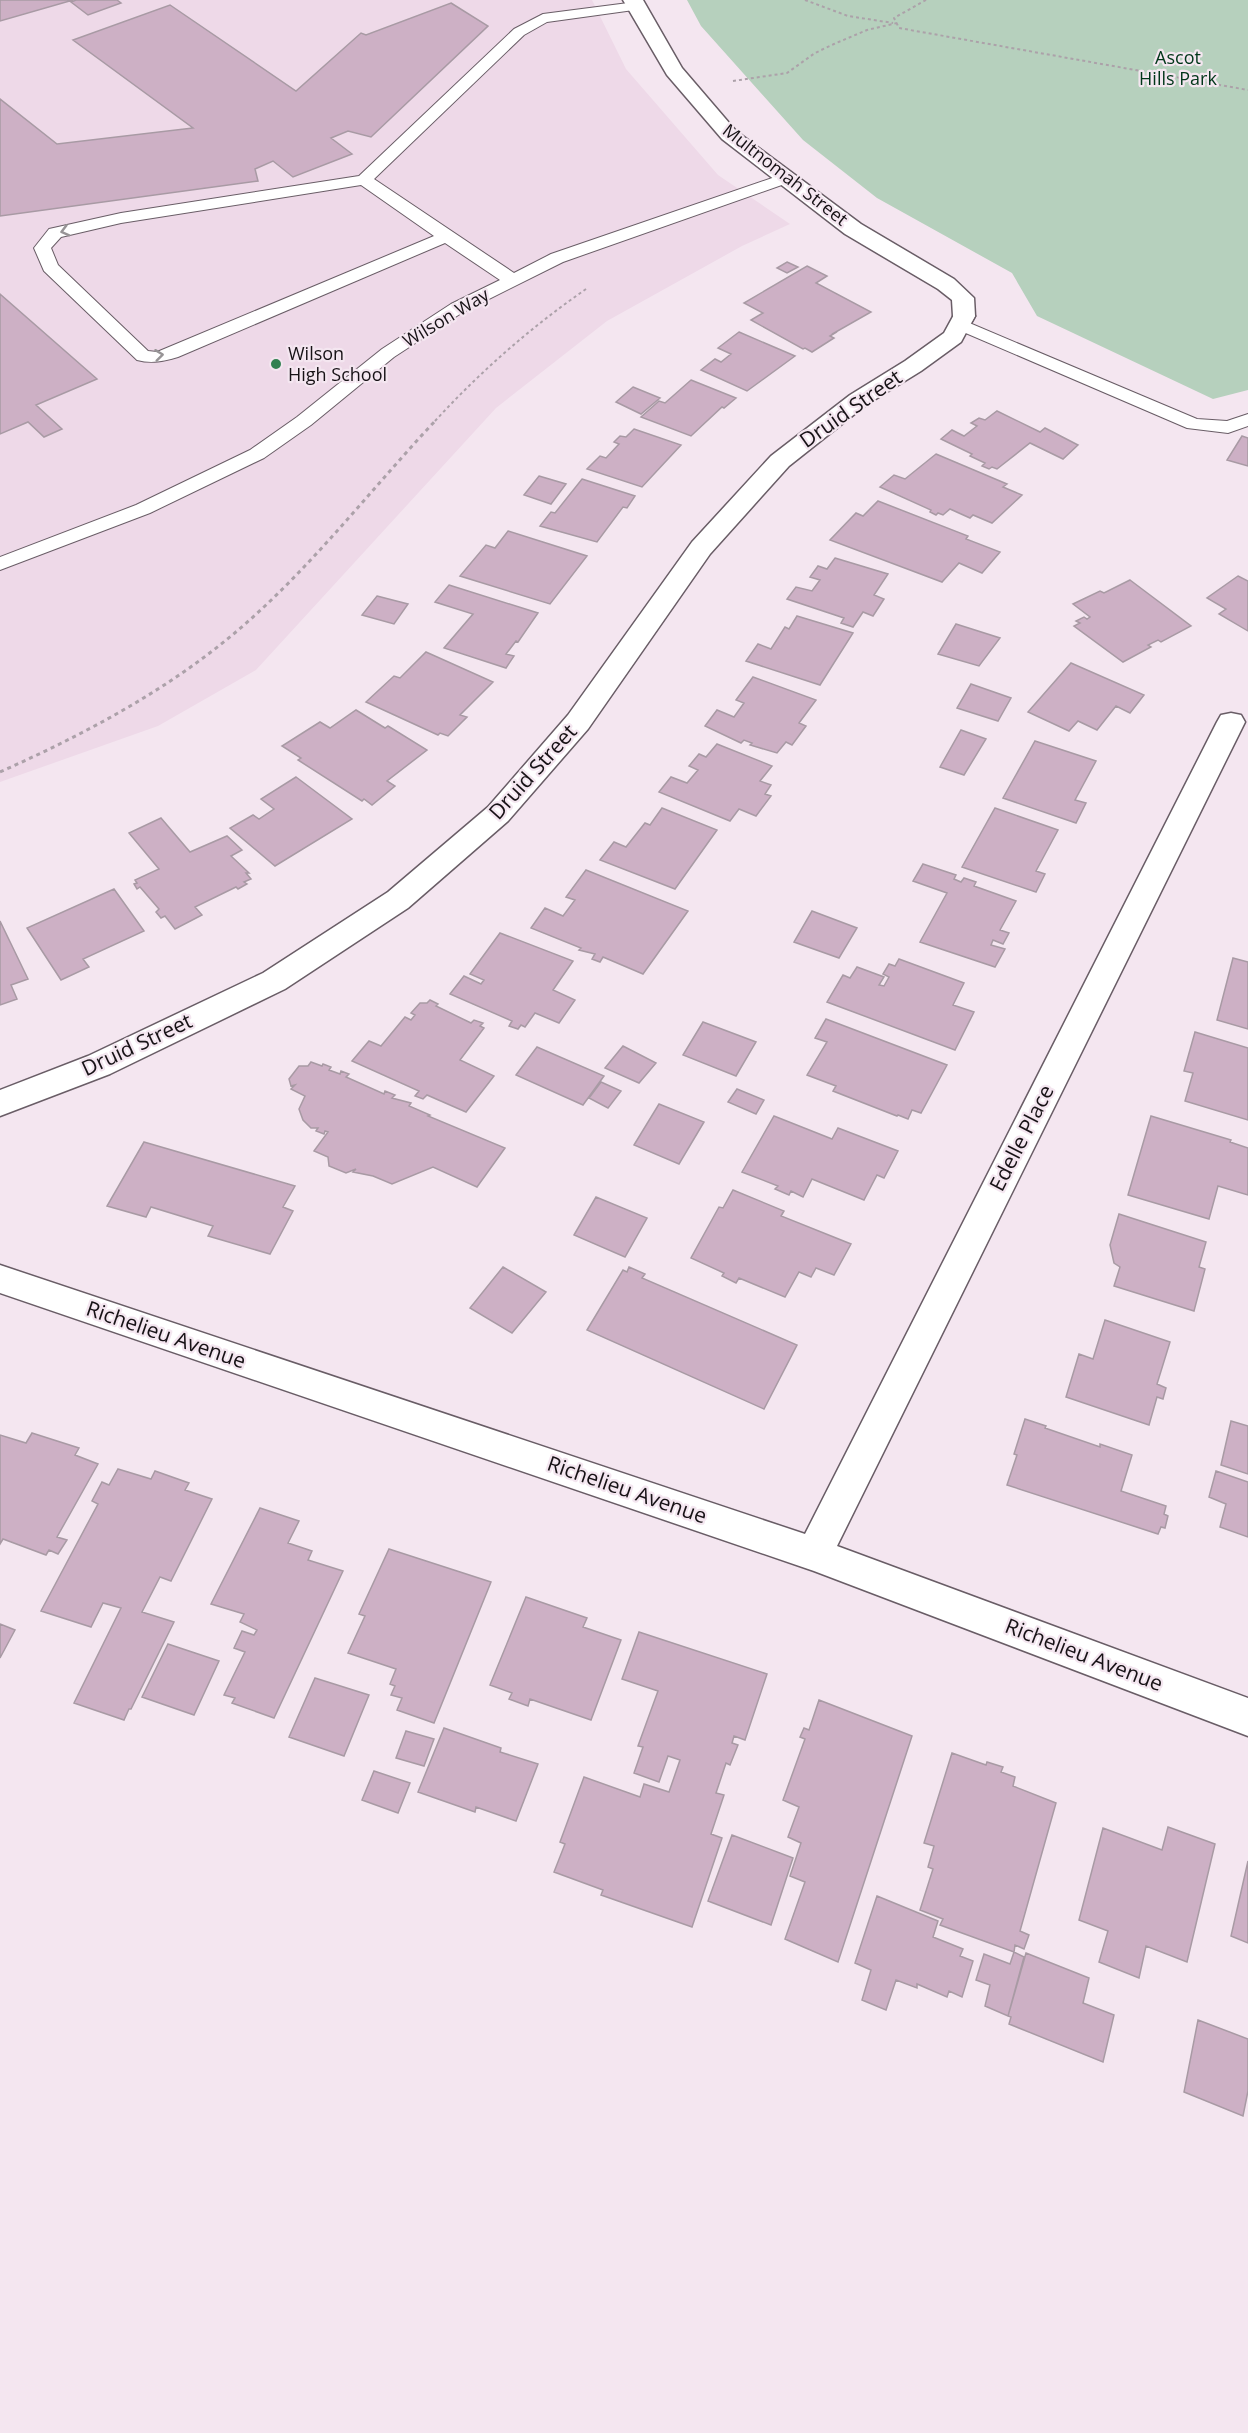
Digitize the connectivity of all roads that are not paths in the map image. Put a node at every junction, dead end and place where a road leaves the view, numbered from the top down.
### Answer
1 (635, 3) edge
2 (787, 178) junction
3 (364, 180) junction
4 (448, 236) junction
5 (513, 280) junction
6 (962, 320) junction
7 (1248, 420) edge
8 (0, 564) edge
9 (1231, 722) dead end
10 (0, 1103) edge
11 (0, 1279) edge
12 (814, 1554) junction
13 (1248, 1717) edge

1 - 2 street, Multnomah Street
1 - 3 lane
2 - 5 lane, Wilson Way
2 - 6 street, Multnomah Street
3 - 4 lane
3 -> 4 lane
4 - 5 lane
5 - 8 lane, Wilson Way
6 - 7 lane
6 - 10 street, Druid Street
9 - 12 street, Edelle Place
11 - 12 street, Richelieu Avenue
12 - 13 street, Richelieu Avenue

